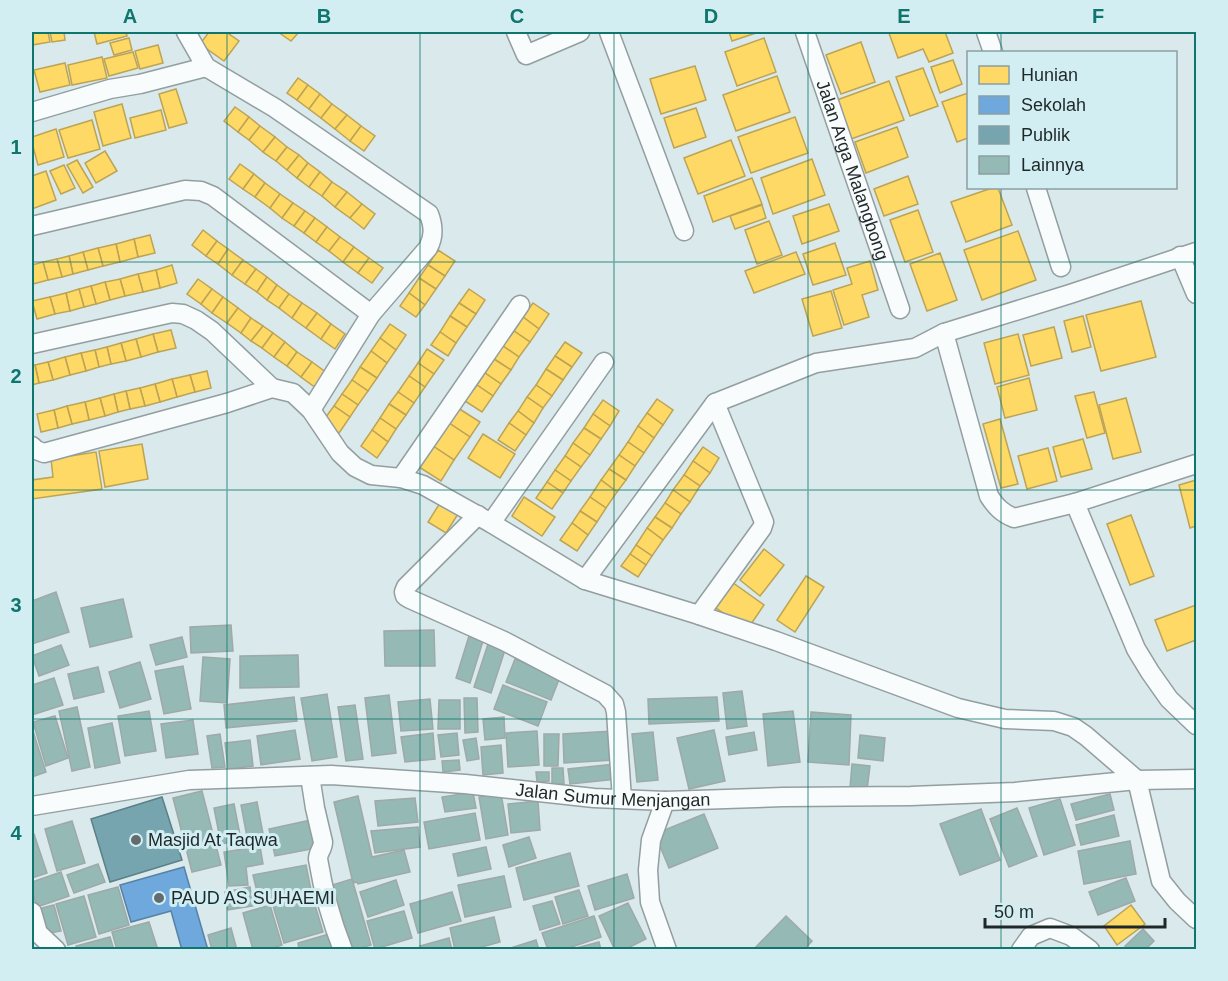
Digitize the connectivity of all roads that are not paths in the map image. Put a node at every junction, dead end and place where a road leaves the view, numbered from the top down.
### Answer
1 (186, 32) edge
2 (516, 32) edge
3 (580, 32) edge
4 (609, 32) edge
5 (805, 32) edge
6 (986, 32) edge
7 (993, 51) edge
8 (206, 67) junction
9 (32, 112) edge
10 (1036, 189) edge
11 (32, 226) edge
12 (684, 231) dead end
13 (1188, 254) edge
14 (1061, 267) dead end
15 (1197, 294) edge
16 (520, 305) dead end
17 (900, 309) dead end
18 (371, 314) junction
19 (944, 333) junction
20 (32, 344) edge
21 (604, 362) dead end
22 (272, 388) junction
23 (715, 403) junction
24 (311, 410) junction
25 (32, 446) edge
26 (1197, 465) edge
27 (401, 478) junction
28 (1075, 503) junction
29 (484, 519) junction
30 (585, 580) junction
31 (699, 615) junction
32 (1197, 725) edge
33 (310, 776) junction
34 (1197, 779) edge
35 (1137, 780) junction
36 (622, 799) junction
37 (665, 801) junction
38 (32, 806) edge
39 (32, 912) edge
40 (1197, 919) edge
41 (56, 950) edge
42 (343, 950) edge
43 (667, 950) edge
44 (1021, 950) edge
45 (1090, 950) edge

1 - 8 street
2 - 3 street
4 - 12 street
5 - 17 street, Jalan Arga Malangbong
6 - 7 street
8 - 9 street
8 - 18 street
10 - 14 street
11 - 18 street
13 - 15 street
13 - 19 street
16 - 27 street
18 - 24 street
19 - 23 street
19 - 28 street
20 - 22 street
21 - 29 street
22 - 24 street
22 - 25 street
23 - 30 street
23 - 31 street
24 - 27 street
26 - 28 street
27 - 29 street
28 - 32 street
29 - 30 street
29 - 36 street
30 - 31 street
31 - 35 street
33 - 36 street, Jalan Sumur Menjangan
33 - 38 street, Jalan Sumur Menjangan
33 - 42 street
34 - 35 street, Jalan Sumur Menjangan
35 - 37 street, Jalan Sumur Menjangan
35 - 40 street
36 - 37 street, Jalan Sumur Menjangan
37 - 43 street
39 - 41 street
44 - 45 street

